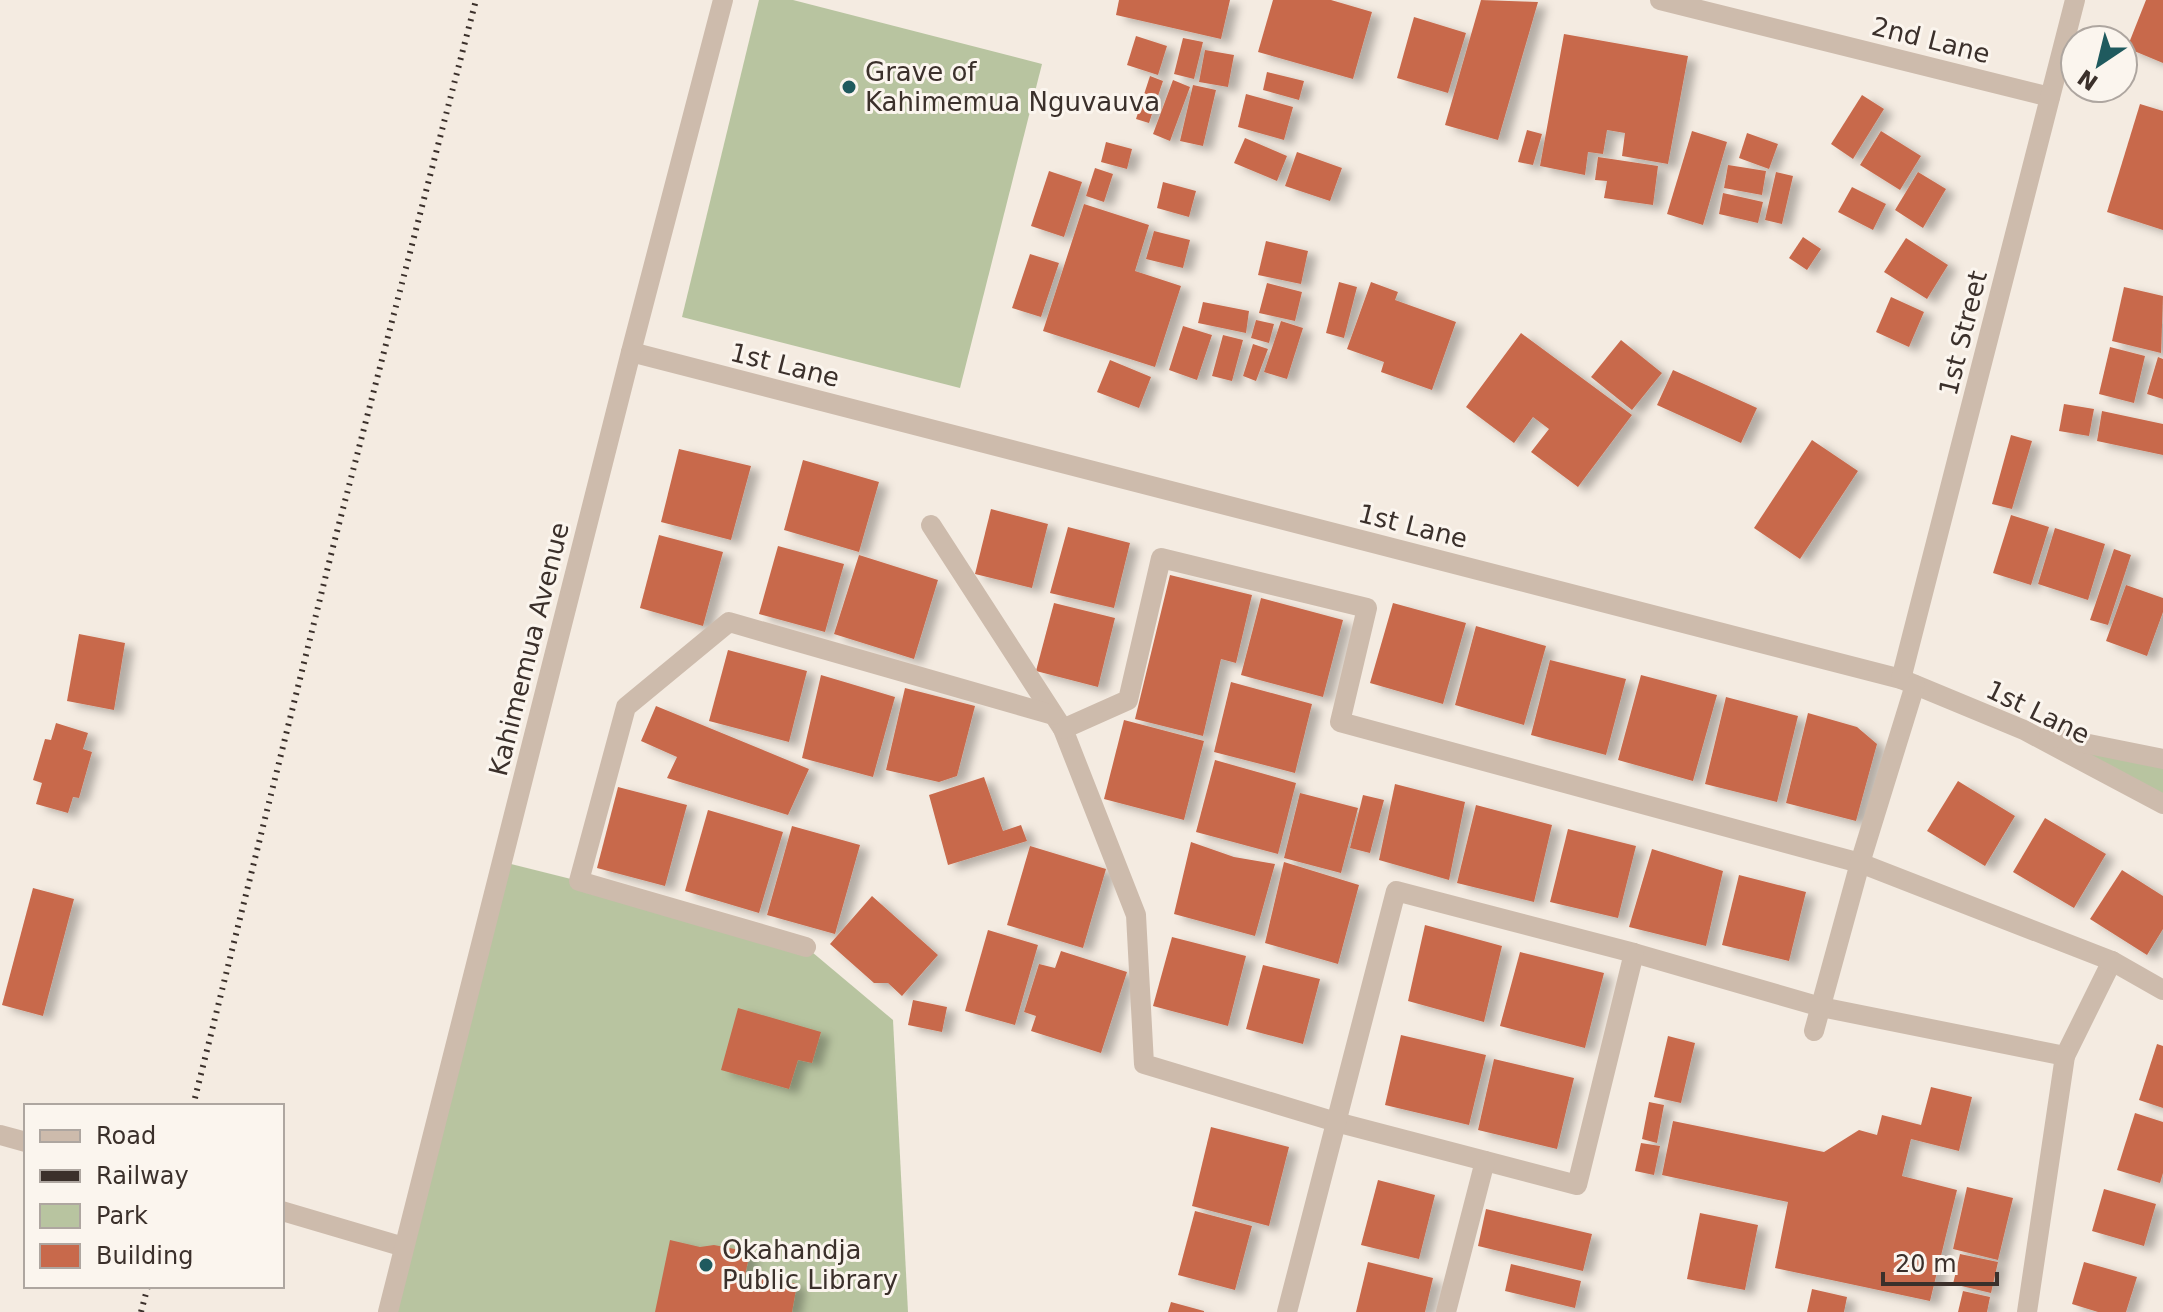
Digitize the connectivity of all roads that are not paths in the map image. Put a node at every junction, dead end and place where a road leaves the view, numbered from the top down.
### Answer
1 (723, 0) edge
2 (1660, 0) edge
3 (2075, 0) edge
4 (2050, 97) junction
5 (631, 352) junction
6 (931, 525) dead end
7 (1908, 682) junction
8 (1058, 722) junction
9 (2024, 730) junction
10 (2163, 759) edge
11 (2163, 804) edge
12 (1860, 863) junction
13 (806, 947) dead end
14 (1634, 953) junction
15 (2112, 961) junction
16 (2163, 990) edge
17 (1821, 1007) junction
18 (1814, 1031) dead end
19 (2065, 1056) junction
20 (1336, 1122) junction
21 (0, 1135) edge
22 (24, 1141) edge
23 (1485, 1161) junction
24 (284, 1212) edge
25 (404, 1247) junction
26 (388, 1312) edge
27 (1287, 1312) edge
28 (1446, 1312) edge
29 (2027, 1312) edge

1 - 5 street, Kahimemua Avenue
2 - 4 street, 2nd Lane
3 - 4 street, 1st Street
4 - 7 street, 1st Street
5 - 7 street, 1st Lane
5 - 25 street, Kahimemua Avenue
6 - 8 street
7 - 9 street, 1st Lane
7 - 12 street, 1st Street
8 - 12 street
8 - 13 street
8 - 20 street
9 - 10 street
9 - 11 street, 1st Lane
12 - 15 street
12 - 17 street, 1st Street
14 - 17 street
14 - 20 street
14 - 23 street
15 - 16 street
15 - 19 street
17 - 18 street, 1st Street
17 - 19 street
19 - 29 street
20 - 23 street
20 - 27 street
21 - 22 street
23 - 28 street
24 - 25 street
25 - 26 street, Kahimemua Avenue

